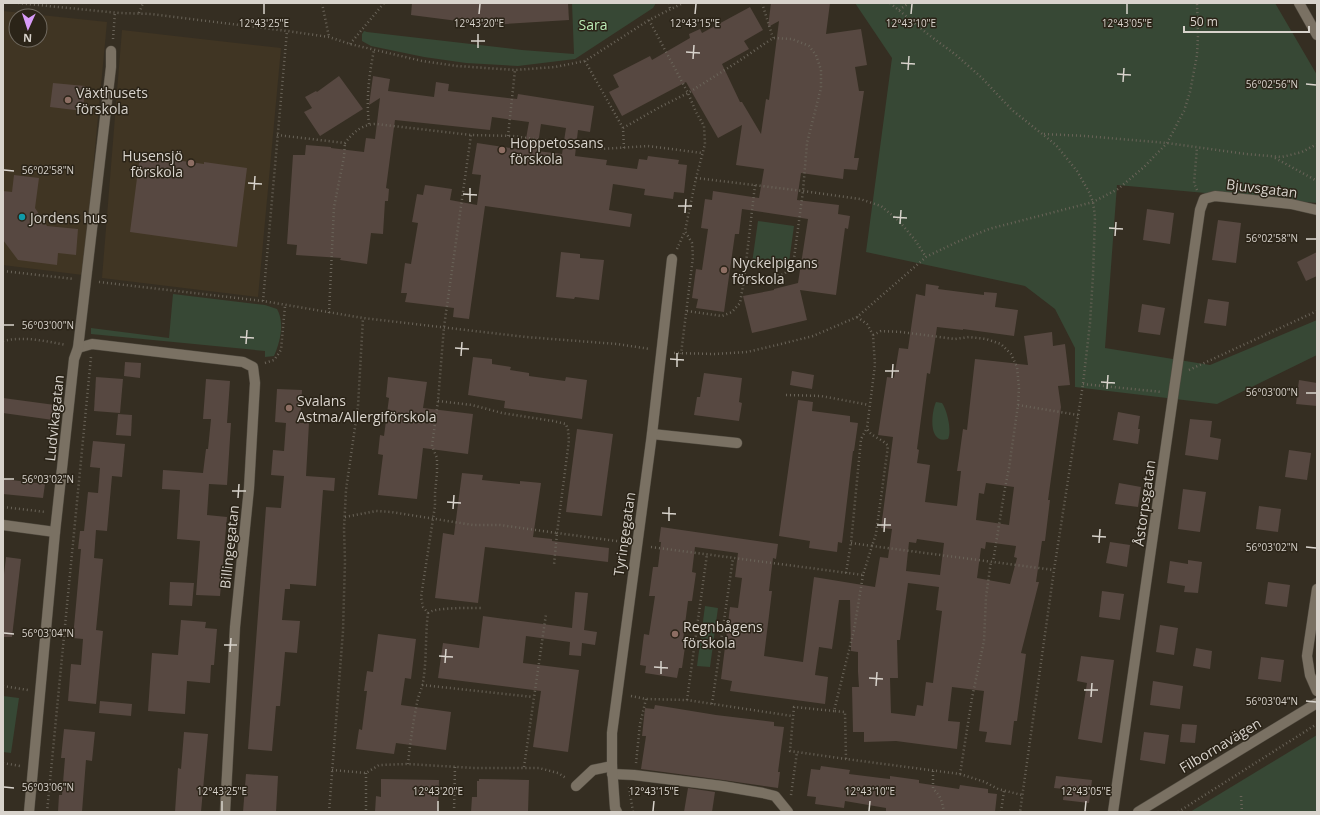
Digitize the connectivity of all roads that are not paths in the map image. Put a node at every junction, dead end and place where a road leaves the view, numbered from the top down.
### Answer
1 (1299, 3) edge
2 (1317, 35) edge
3 (111, 51) road end
4 (1204, 199) joint
5 (1317, 210) edge
6 (672, 259) road end
7 (78, 348) junction
8 (652, 434) junction
9 (737, 443) dead end
10 (3, 525) edge
11 (55, 532) junction
12 (1317, 589) edge
13 (1317, 691) edge
14 (1317, 703) edge
15 (612, 770) junction
16 (576, 786) road end
17 (29, 812) edge
18 (225, 812) edge
19 (617, 812) edge
20 (788, 812) edge
21 (1113, 812) edge
22 (1138, 812) edge

1 - 2 street
3 - 7 street, Ludvikagatan
4 - 5 street, Bjuvsgatan
4 - 21 street, Åstorpsgatan
6 - 8 street, Tyringegatan
7 - 11 street, Ludvikagatan
7 - 18 street, Billingegatan
8 - 9 street
8 - 15 street, Tyringegatan
10 - 11 street
11 - 17 street, Ludvikagatan
12 - 13 street
14 - 22 street, Filbornavägen
15 - 16 street
15 - 19 street, Tyringegatan
15 - 20 street

